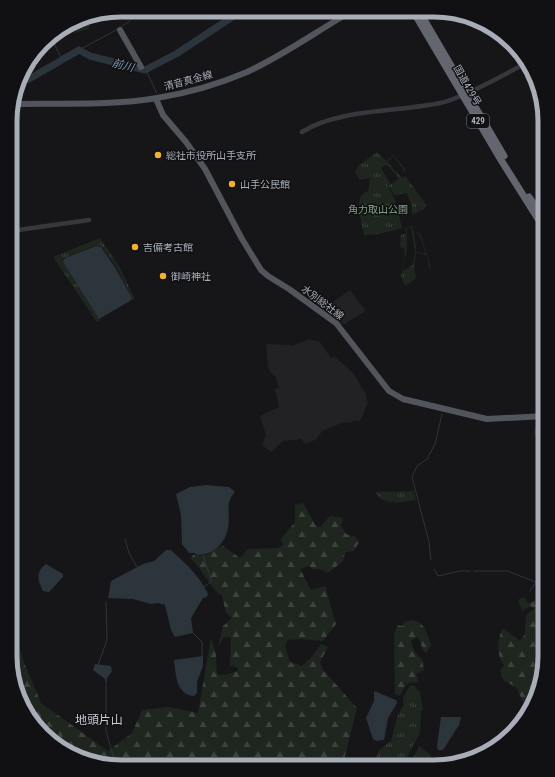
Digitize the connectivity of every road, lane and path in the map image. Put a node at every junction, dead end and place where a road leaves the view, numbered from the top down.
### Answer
1 (342, 17) edge
2 (417, 17) edge
3 (422, 17) edge
4 (120, 30) dead end
5 (522, 66) edge
6 (141, 67) dead end
7 (465, 93) junction
8 (156, 99) junction
9 (19, 104) edge
10 (302, 132) dead end
11 (538, 210) edge
12 (538, 218) edge
13 (89, 220) dead end
14 (17, 230) edge
15 (538, 416) edge

1 - 8 main road, 清音真金線
2 - 7 highway, 国道429号 / 429
3 - 7 highway, 国道429号 / 429
4 - 6 main road
5 - 7 street
7 - 10 street
7 - 11 highway, 国道429号 / 429
7 - 12 highway, 国道429号 / 429
8 - 9 main road, 清音真金線
8 - 15 main road, 水別総社線
13 - 14 street

